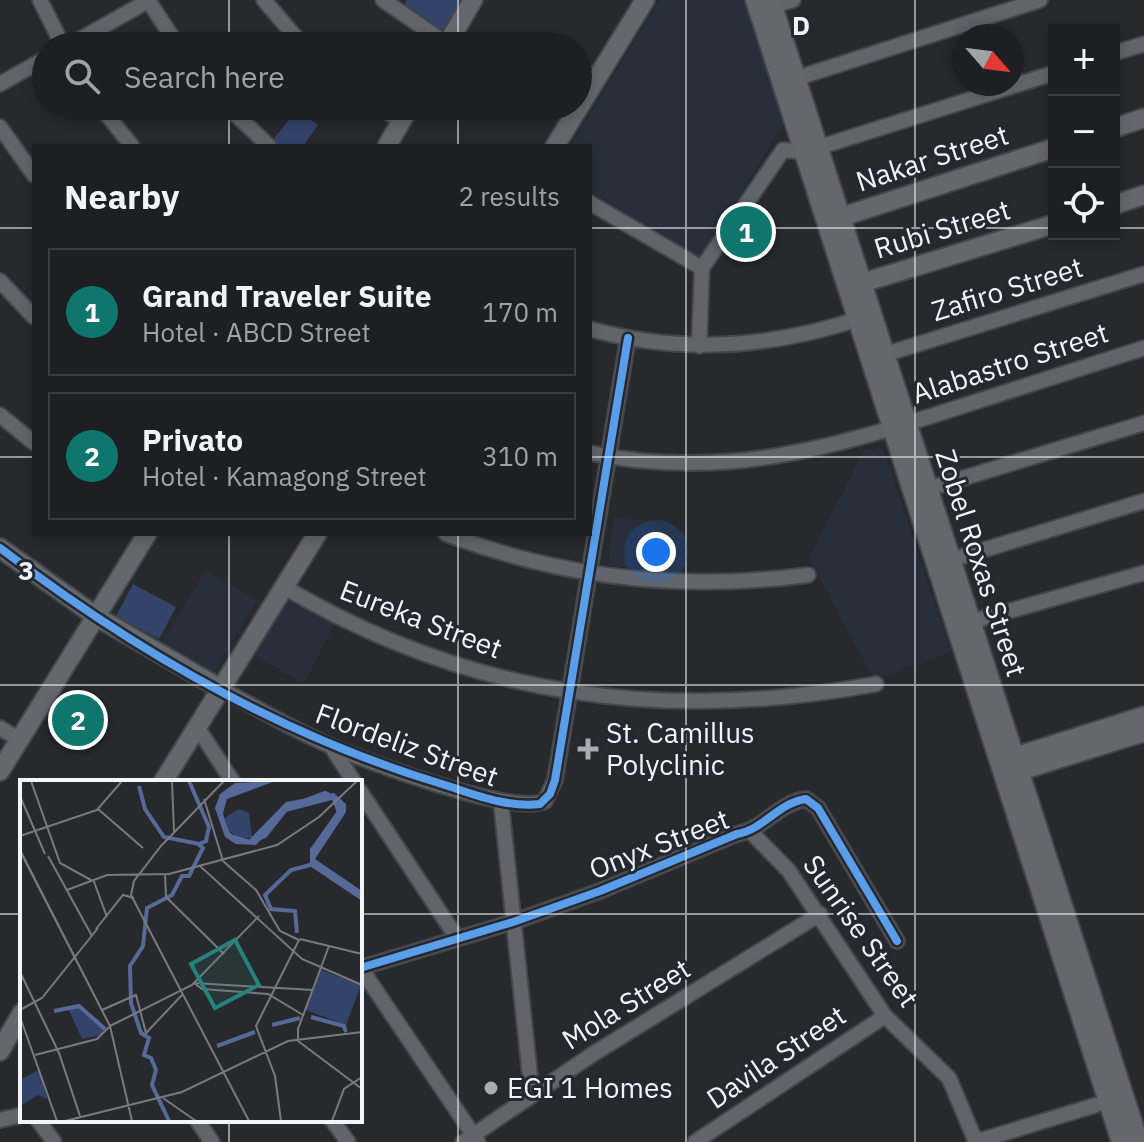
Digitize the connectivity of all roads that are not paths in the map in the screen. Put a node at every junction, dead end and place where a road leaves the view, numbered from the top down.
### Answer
1 (40, 0) edge
2 (264, 0) edge
3 (383, 0) edge
4 (473, 0) edge
5 (645, 0) edge
6 (793, 0) edge
7 (1040, 0) edge
8 (148, 1) edge
9 (767, 2) edge
10 (57, 32) edge
11 (91, 32) edge
12 (169, 32) edge
13 (291, 32) edge
14 (428, 32) edge
15 (454, 32) edge
16 (1144, 44) edge
17 (1120, 51) edge
18 (32, 66) edge
19 (1048, 75) edge
20 (797, 78) junction
21 (0, 84) edge
22 (592, 86) edge
23 (1144, 118) edge
24 (111, 120) edge
25 (242, 120) edge
26 (402, 120) edge
27 (571, 120) edge
28 (1120, 126) edge
29 (0, 127) edge
30 (130, 144) edge
31 (267, 144) edge
32 (388, 144) edge
33 (556, 144) edge
34 (812, 150) junction
35 (1048, 150) edge
36 (32, 172) edge
37 (1144, 195) edge
38 (1120, 203) edge
39 (592, 204) edge
40 (834, 219) junction
41 (1048, 226) edge
42 (702, 268) junction
43 (1144, 274) edge
44 (0, 281) edge
45 (855, 286) junction
46 (32, 315) edge
47 (858, 319) junction
48 (592, 329) edge
49 (628, 338) junction
50 (699, 346) junction
51 (1144, 348) edge
52 (886, 354) junction
53 (0, 415) edge
54 (1144, 423) edge
55 (900, 426) junction
56 (32, 441) edge
57 (592, 453) edge
58 (608, 457) junction
59 (921, 492) junction
60 (1144, 501) edge
61 (146, 536) edge
62 (316, 536) edge
63 (452, 536) edge
64 (0, 548) edge
65 (944, 562) junction
66 (1144, 573) edge
67 (590, 575) junction
68 (808, 575) dead end
69 (284, 587) junction
70 (97, 617) junction
71 (963, 624) junction
72 (876, 684) dead end
73 (221, 689) junction
74 (569, 693) junction
75 (1144, 716) edge
76 (197, 727) junction
77 (0, 728) edge
78 (1144, 732) edge
79 (19, 739) junction
80 (330, 746) junction
81 (1009, 766) junction
82 (0, 771) edge
83 (164, 780) edge
84 (232, 780) edge
85 (353, 780) edge
86 (362, 794) edge
87 (501, 802) junction
88 (751, 832) junction
89 (1054, 911) junction
90 (820, 914) junction
91 (513, 922) junction
92 (457, 938) junction
93 (897, 941) dead end
94 (362, 967) edge
95 (362, 971) edge
96 (20, 1016) edge
97 (885, 1016) junction
98 (0, 1051) edge
99 (532, 1095) junction
100 (1096, 1105) dead end
101 (20, 1115) edge
102 (0, 1120) edge
103 (39, 1122) edge
104 (198, 1122) edge
105 (333, 1122) edge
106 (471, 1140) edge
107 (54, 1142) edge
108 (212, 1142) edge
109 (348, 1142) edge
110 (695, 1142) edge
111 (976, 1142) edge
112 (1121, 1142) edge
113 (1139, 1142) edge

1 - 10 street
2 - 13 street
3 - 14 street
4 - 15 main road
5 - 22 main road
6 - 9 street
7 - 20 street
8 - 11 street
8 - 12 street
9 - 20 main road, Zobel Roxas Street
9 - 34 main road, Zobel Roxas Street
16 - 17 street
18 - 21 street
19 - 34 street
20 - 34 main road, Zobel Roxas Street
23 - 28 main road
24 - 30 street
25 - 31 street
26 - 32 main road
27 - 33 main road
29 - 36 street
34 - 40 main road, Zobel Roxas Street
34 - 42 street
35 - 40 main road, Nakar Street
37 - 38 main road
39 - 42 street
40 - 45 main road, Zobel Roxas Street
41 - 45 main road, Rubi Street
42 - 50 street
43 - 52 street, Zafiro Street
44 - 46 street
45 - 47 main road, Zobel Roxas Street
45 - 52 main road, Zobel Roxas Street
47 - 50 street
47 - 55 main road, Zobel Roxas Street
48 - 49 street
49 - 50 street
49 - 58 street
51 - 55 street, Alabastro Street
52 - 55 main road, Zobel Roxas Street
53 - 56 street
54 - 59 street
55 - 58 street, Alabastro Street
55 - 59 main road, Zobel Roxas Street
57 - 58 street, Alabastro Street
58 - 67 street
59 - 65 main road, Zobel Roxas Street
60 - 65 street
61 - 70 main road
62 - 69 main road
63 - 67 street
64 - 70 main road
65 - 71 main road, Zobel Roxas Street
66 - 71 street
67 - 68 street
67 - 74 street
69 - 73 main road
69 - 74 street, Eureka Street
70 - 73 main road
70 - 79 main road
71 - 81 main road, Zobel Roxas Street
72 - 74 street, Eureka Street
73 - 76 main road
73 - 80 street, Flordeliz Street
74 - 87 street, Flordeliz Street
75 - 81 main road
76 - 83 main road
76 - 84 street
77 - 79 street
78 - 81 main road
79 - 82 main road
80 - 85 street
80 - 87 street, Flordeliz Street
81 - 89 main road, Zobel Roxas Street
86 - 92 street
87 - 91 street
88 - 90 street, Sunrise Street
88 - 91 street, Onyx Street
88 - 93 street, Onyx Street
89 - 112 main road, Zobel Roxas Street
89 - 113 main road, Zobel Roxas Street
90 - 97 street, Sunrise Street
90 - 99 street, Mola Street
91 - 92 street, Onyx Street
91 - 99 street
92 - 94 street, Onyx Street
95 - 106 street
96 - 98 main road
97 - 110 street, Davila Street
97 - 111 street, Sunrise Street
99 - 106 street, Mola Street
100 - 111 street
101 - 102 street
103 - 107 street
104 - 108 street
105 - 109 street

